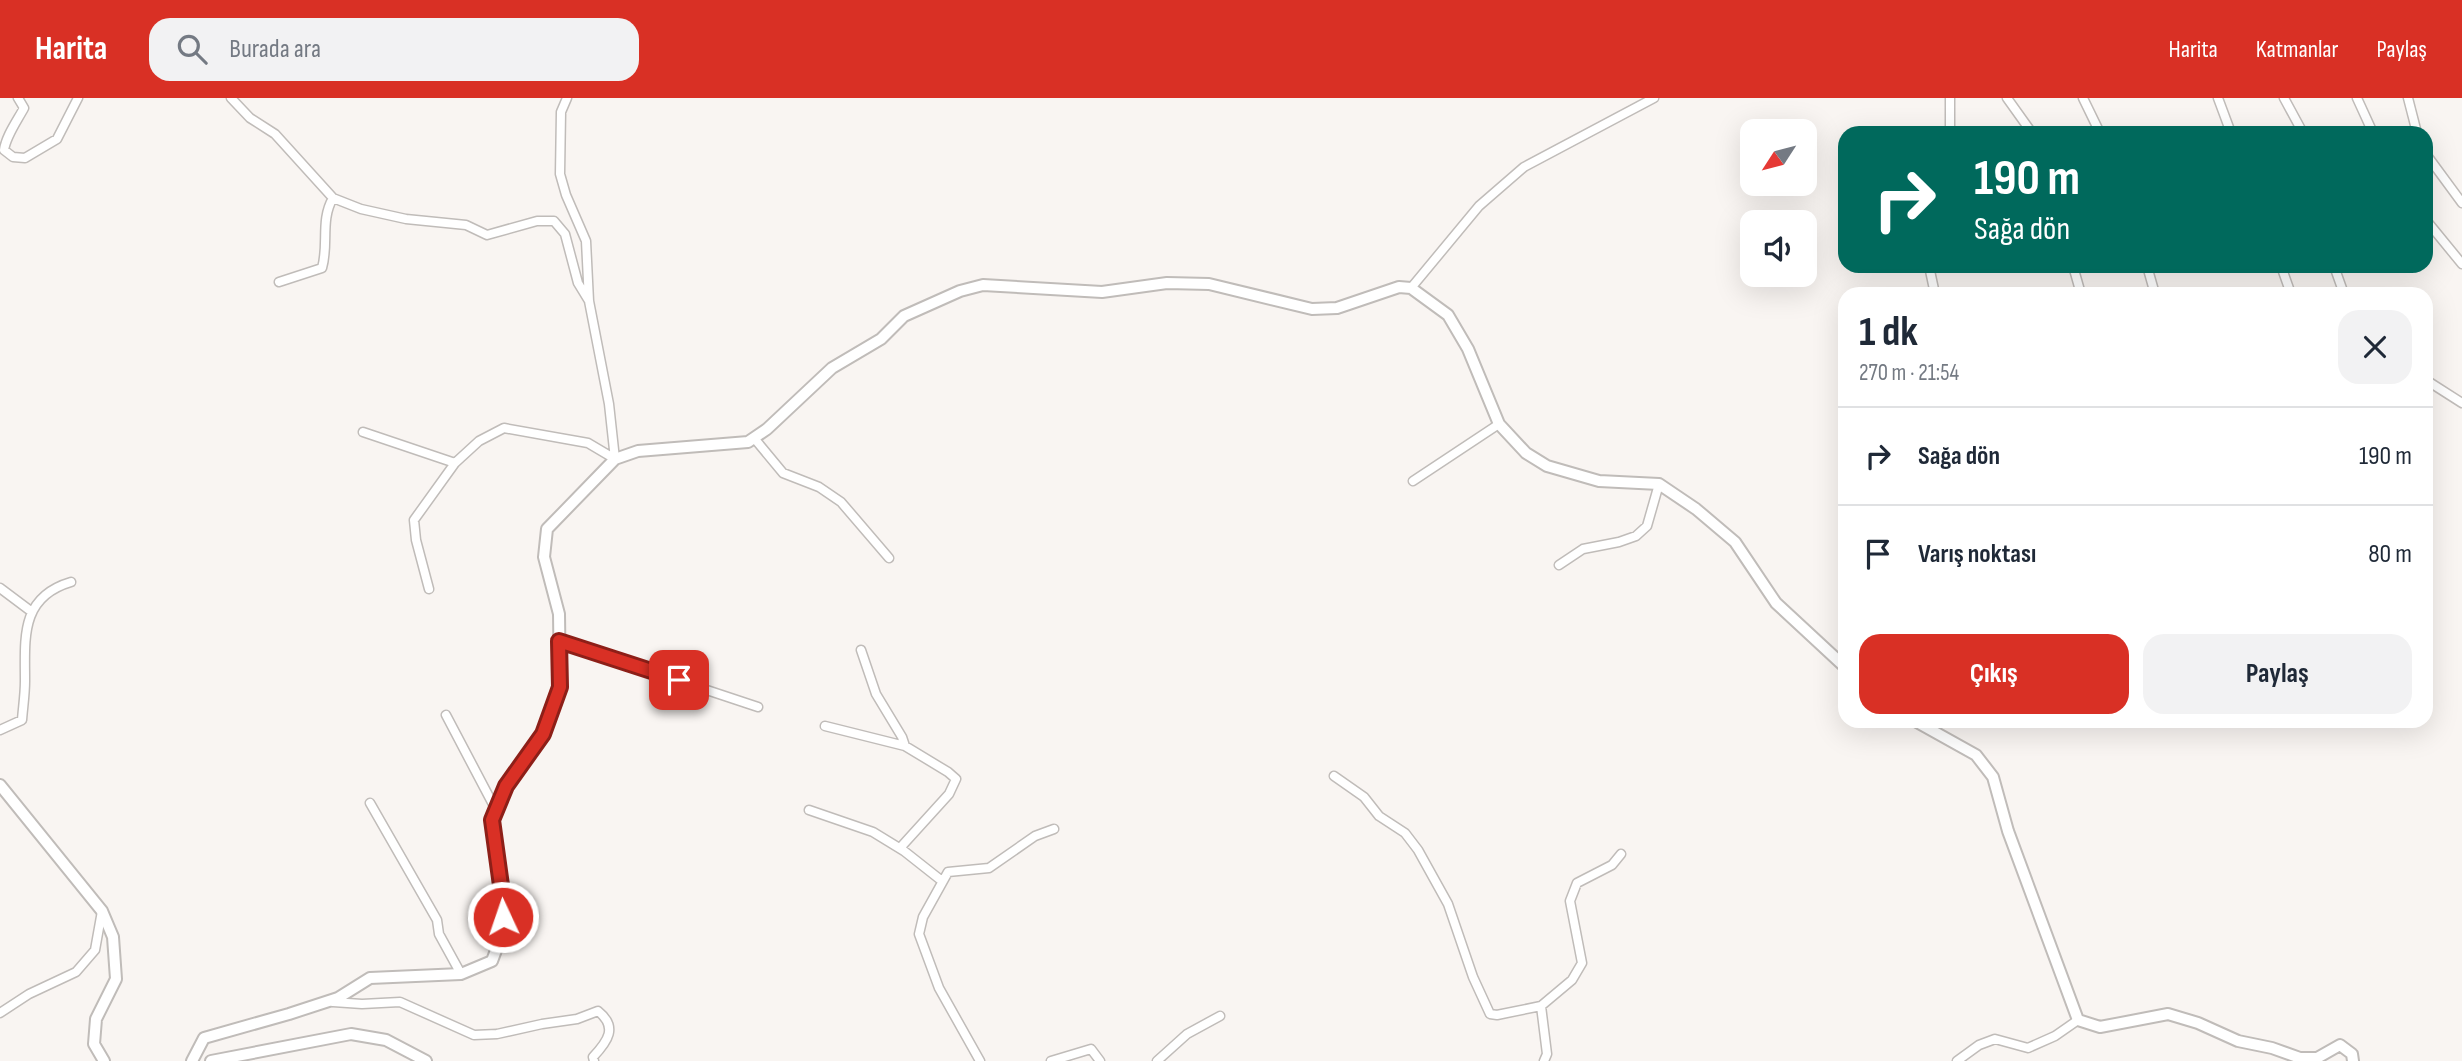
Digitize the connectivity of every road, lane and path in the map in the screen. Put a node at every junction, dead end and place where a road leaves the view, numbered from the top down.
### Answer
1 (18, 98) edge
2 (78, 98) edge
3 (231, 98) edge
4 (567, 98) edge
5 (1654, 98) edge
6 (1950, 98) edge
7 (2007, 98) edge
8 (2083, 98) edge
9 (2218, 98) edge
10 (2284, 98) edge
11 (2357, 98) edge
12 (2408, 98) edge
13 (1950, 126) edge
14 (2027, 126) edge
15 (2097, 126) edge
16 (2228, 126) edge
17 (2299, 126) edge
18 (2370, 126) edge
19 (2415, 126) edge
20 (2433, 164) edge
21 (333, 198) junction
22 (2462, 203) edge
23 (2433, 229) edge
24 (2461, 263) edge
25 (279, 282) dead end
26 (1411, 288) junction
27 (589, 301) junction
28 (2433, 384) edge
29 (2462, 403) edge
30 (1500, 424) junction
31 (363, 432) dead end
32 (754, 438) junction
33 (615, 459) junction
34 (455, 463) junction
35 (1413, 481) dead end
36 (1659, 484) junction
37 (889, 558) dead end
38 (1559, 565) dead end
39 (71, 582) dead end
40 (0, 588) edge
41 (429, 589) dead end
42 (32, 612) junction
43 (559, 641) junction
44 (861, 650) dead end
45 (1838, 660) edge
46 (758, 707) dead end
47 (446, 715) dead end
48 (825, 726) dead end
49 (1928, 728) edge
50 (0, 730) edge
51 (905, 746) junction
52 (1334, 776) dead end
53 (0, 785) edge
54 (370, 803) dead end
55 (496, 810) junction
56 (809, 810) dead end
57 (1054, 829) dead end
58 (900, 848) junction
59 (1620, 854) dead end
60 (942, 881) junction
61 (102, 911) junction
62 (461, 974) junction
63 (327, 1001) junction
64 (1541, 1006) junction
65 (0, 1013) edge
66 (1220, 1016) dead end
67 (2078, 1020) junction
68 (104, 1061) edge
69 (192, 1061) edge
70 (211, 1061) edge
71 (426, 1061) edge
72 (594, 1061) edge
73 (980, 1061) edge
74 (1051, 1061) edge
75 (1100, 1061) edge
76 (1157, 1061) edge
77 (1544, 1061) edge
78 (1957, 1061) edge
79 (2353, 1061) edge

1 - 2 street
3 - 21 street
4 - 27 street
5 - 26 street
6 - 13 street
7 - 14 street
8 - 15 street
9 - 16 street
10 - 17 street
11 - 18 street
12 - 19 street
20 - 22 street
21 - 25 street
21 - 27 street
23 - 24 street
26 - 30 street
26 - 32 street
27 - 33 street
28 - 29 street
30 - 35 street
30 - 36 street
31 - 34 street
32 - 33 street
32 - 37 street
33 - 34 street
33 - 43 street
34 - 41 street
36 - 38 street
36 - 45 street
39 - 42 street
40 - 42 street
42 - 50 street
43 - 46 street
43 - 55 street
44 - 51 street
47 - 55 street
48 - 51 street
49 - 67 street
51 - 58 street
52 - 64 street
53 - 61 street
54 - 62 street
55 - 62 street
56 - 58 street
57 - 60 street
58 - 60 street
59 - 64 street
60 - 73 street
61 - 65 street
61 - 68 street
62 - 63 street
63 - 69 street
63 - 72 street
64 - 77 street
66 - 76 street
67 - 78 street
67 - 79 street
70 - 71 street
74 - 75 street

